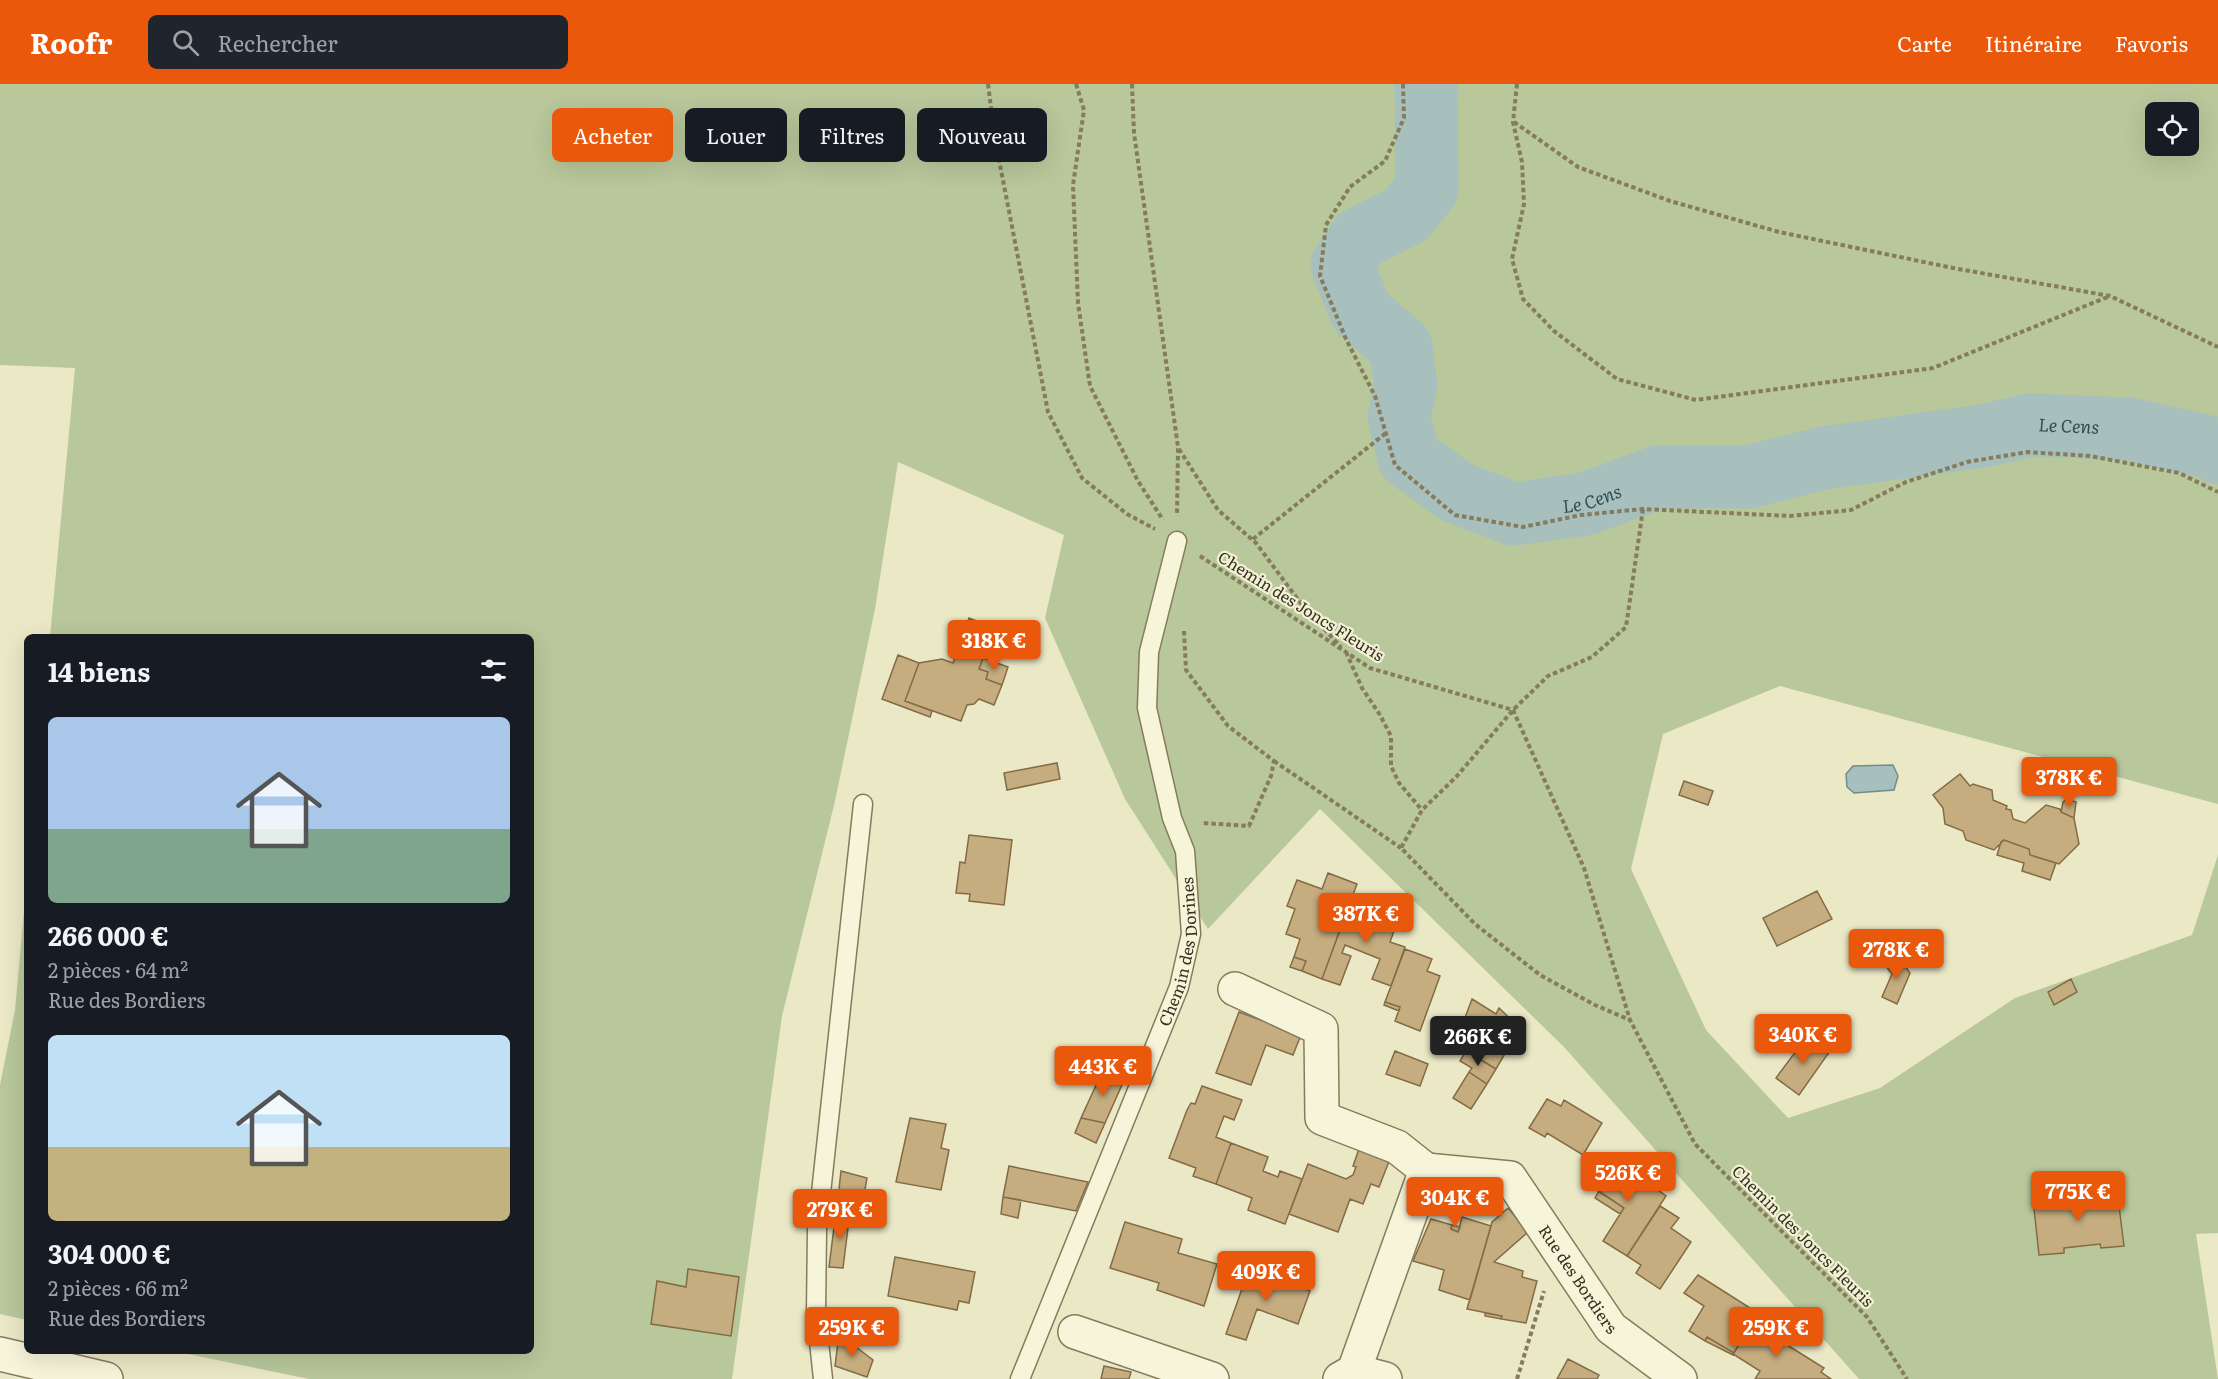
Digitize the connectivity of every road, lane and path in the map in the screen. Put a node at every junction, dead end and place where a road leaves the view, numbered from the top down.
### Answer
1 (988, 84) edge
2 (1076, 84) edge
3 (1132, 84) edge
4 (1403, 84) edge
5 (1516, 84) edge
6 (1513, 122) junction
7 (2110, 296) junction
8 (2218, 347) edge
9 (1386, 433) junction
10 (1178, 447) junction
11 (2218, 492) edge
12 (1643, 509) junction
13 (1253, 539) junction
14 (1177, 540) junction
15 (1184, 628) dead end
16 (1346, 652) junction
17 (1513, 710) junction
18 (1274, 761) junction
19 (863, 804) dead end
20 (1422, 810) junction
21 (1172, 818) junction
22 (1401, 848) junction
23 (1235, 989) dead end
24 (1630, 1020) junction
25 (1426, 1170) junction
26 (1557, 1248) junction
27 (1075, 1332) dead end
28 (0, 1354) edge
29 (1347, 1375) edge
30 (106, 1379) edge
31 (823, 1379) edge
32 (1020, 1379) edge
33 (1212, 1379) edge
34 (1385, 1379) edge
35 (1517, 1379) edge
36 (1680, 1379) edge
37 (1907, 1379) edge

1 - 14 path, Chemin des Joncs Fleuris
2 - 14 path, Chemin des Joncs Fleuris
3 - 10 path
4 - 9 path
5 - 6 path
6 - 7 path
6 - 7 path
7 - 8 path
9 - 12 path
9 - 13 path
10 - 13 path
10 - 14 path
11 - 12 path
12 - 17 path
13 - 16 path
14 - 16 path, Chemin des Joncs Fleuris
14 - 21 lane, Chemin des Dorines
15 - 18 path
16 - 17 path, Chemin des Joncs Fleuris
16 - 20 path
17 - 20 path
17 - 24 path
18 - 21 path
18 - 22 path
19 - 31 lane
20 - 22 path
21 - 32 lane, Chemin des Dorines
22 - 24 path
23 - 25 street
24 - 37 path, Chemin des Joncs Fleuris
25 - 26 street, Rue des Bordiers
25 - 29 street
26 - 35 path
26 - 36 street, Rue des Bordiers
27 - 33 street
28 - 30 street
29 - 34 street

